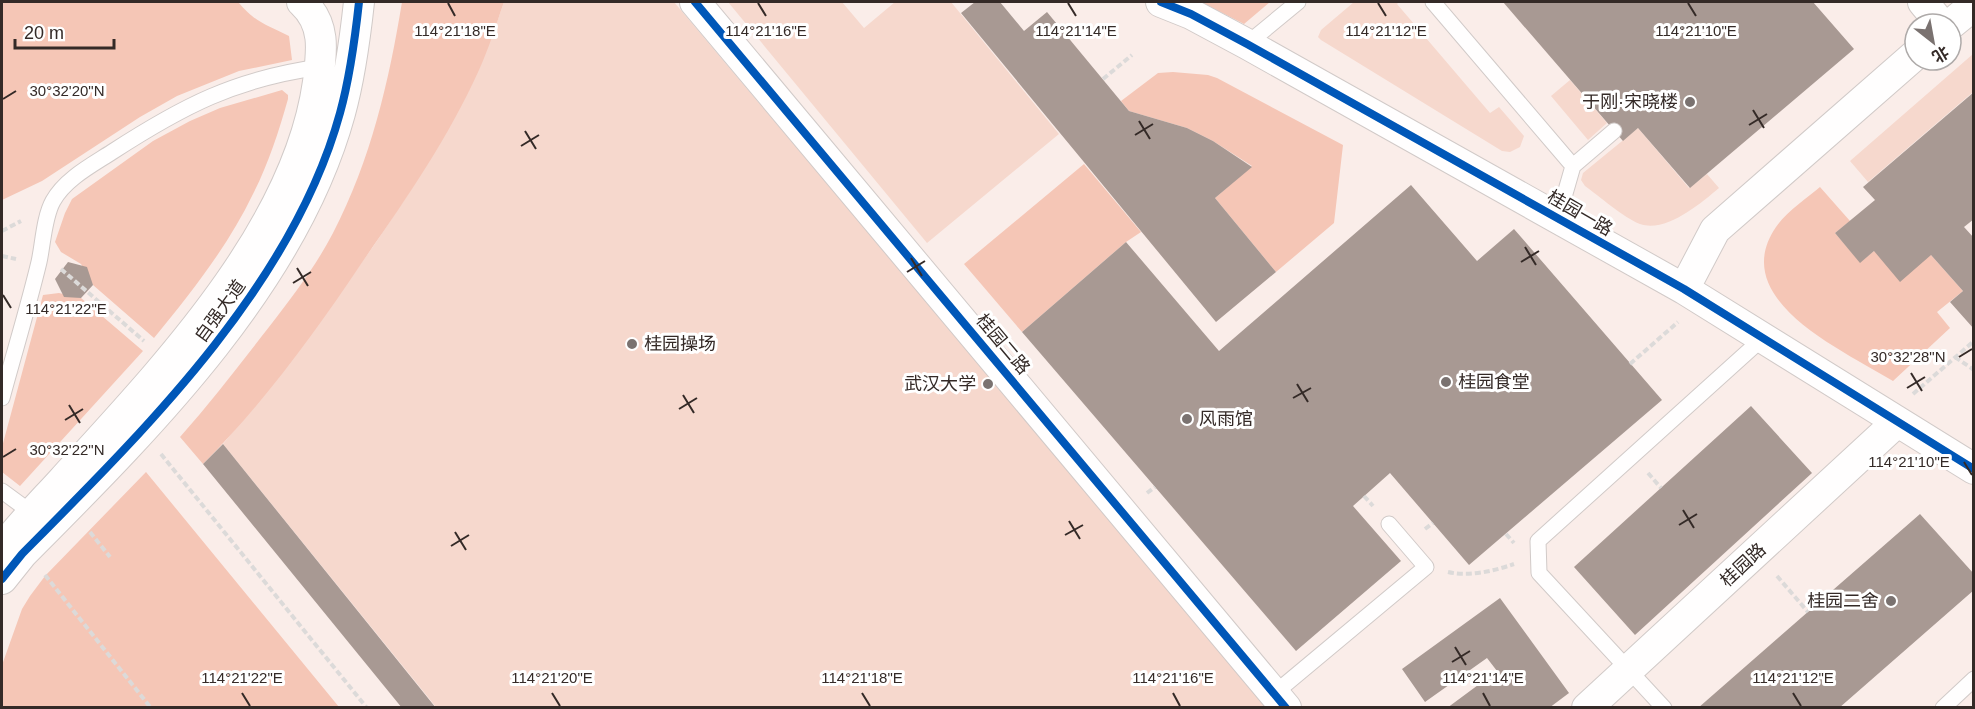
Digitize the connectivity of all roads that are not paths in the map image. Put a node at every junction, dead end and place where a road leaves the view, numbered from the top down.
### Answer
1 (302, 2) edge
2 (358, 2) edge
3 (695, 2) edge
4 (1161, 2) edge
5 (1298, 2) edge
6 (1432, 2) edge
7 (1247, 44) junction
8 (1903, 66) edge
9 (320, 67) junction
10 (1614, 131) dead end
11 (1573, 166) junction
12 (1558, 218) junction
13 (1693, 296) junction
14 (1763, 338) junction
15 (2, 398) edge
16 (1893, 418) junction
17 (1974, 469) edge
18 (2, 491) edge
19 (32, 513) junction
20 (1389, 524) dead end
21 (2, 549) edge
22 (2, 579) edge
23 (1630, 670) junction
24 (1974, 679) edge
25 (1280, 700) edge
26 (1587, 708) edge
27 (1664, 708) edge
28 (1943, 708) edge

1 - 9 street, 自强大道
2 - 22 street, 自强大道
3 - 25 street, 桂园二路
4 - 7 street, 桂园一路
5 - 7 lane
6 - 11 lane
7 - 12 street, 桂园一路
8 - 13 street
9 - 15 lane
9 - 19 street, 自强大道
10 - 11 lane
11 - 12 lane
12 - 13 street, 桂园一路
13 - 14 street, 桂园一路
14 - 16 street, 桂园一路
14 - 23 lane
16 - 17 street, 桂园一路
16 - 23 street, 桂园路
18 - 19 lane
19 - 21 street, 自强大道
20 - 25 lane
23 - 26 street, 桂园路
23 - 27 lane
24 - 28 lane

